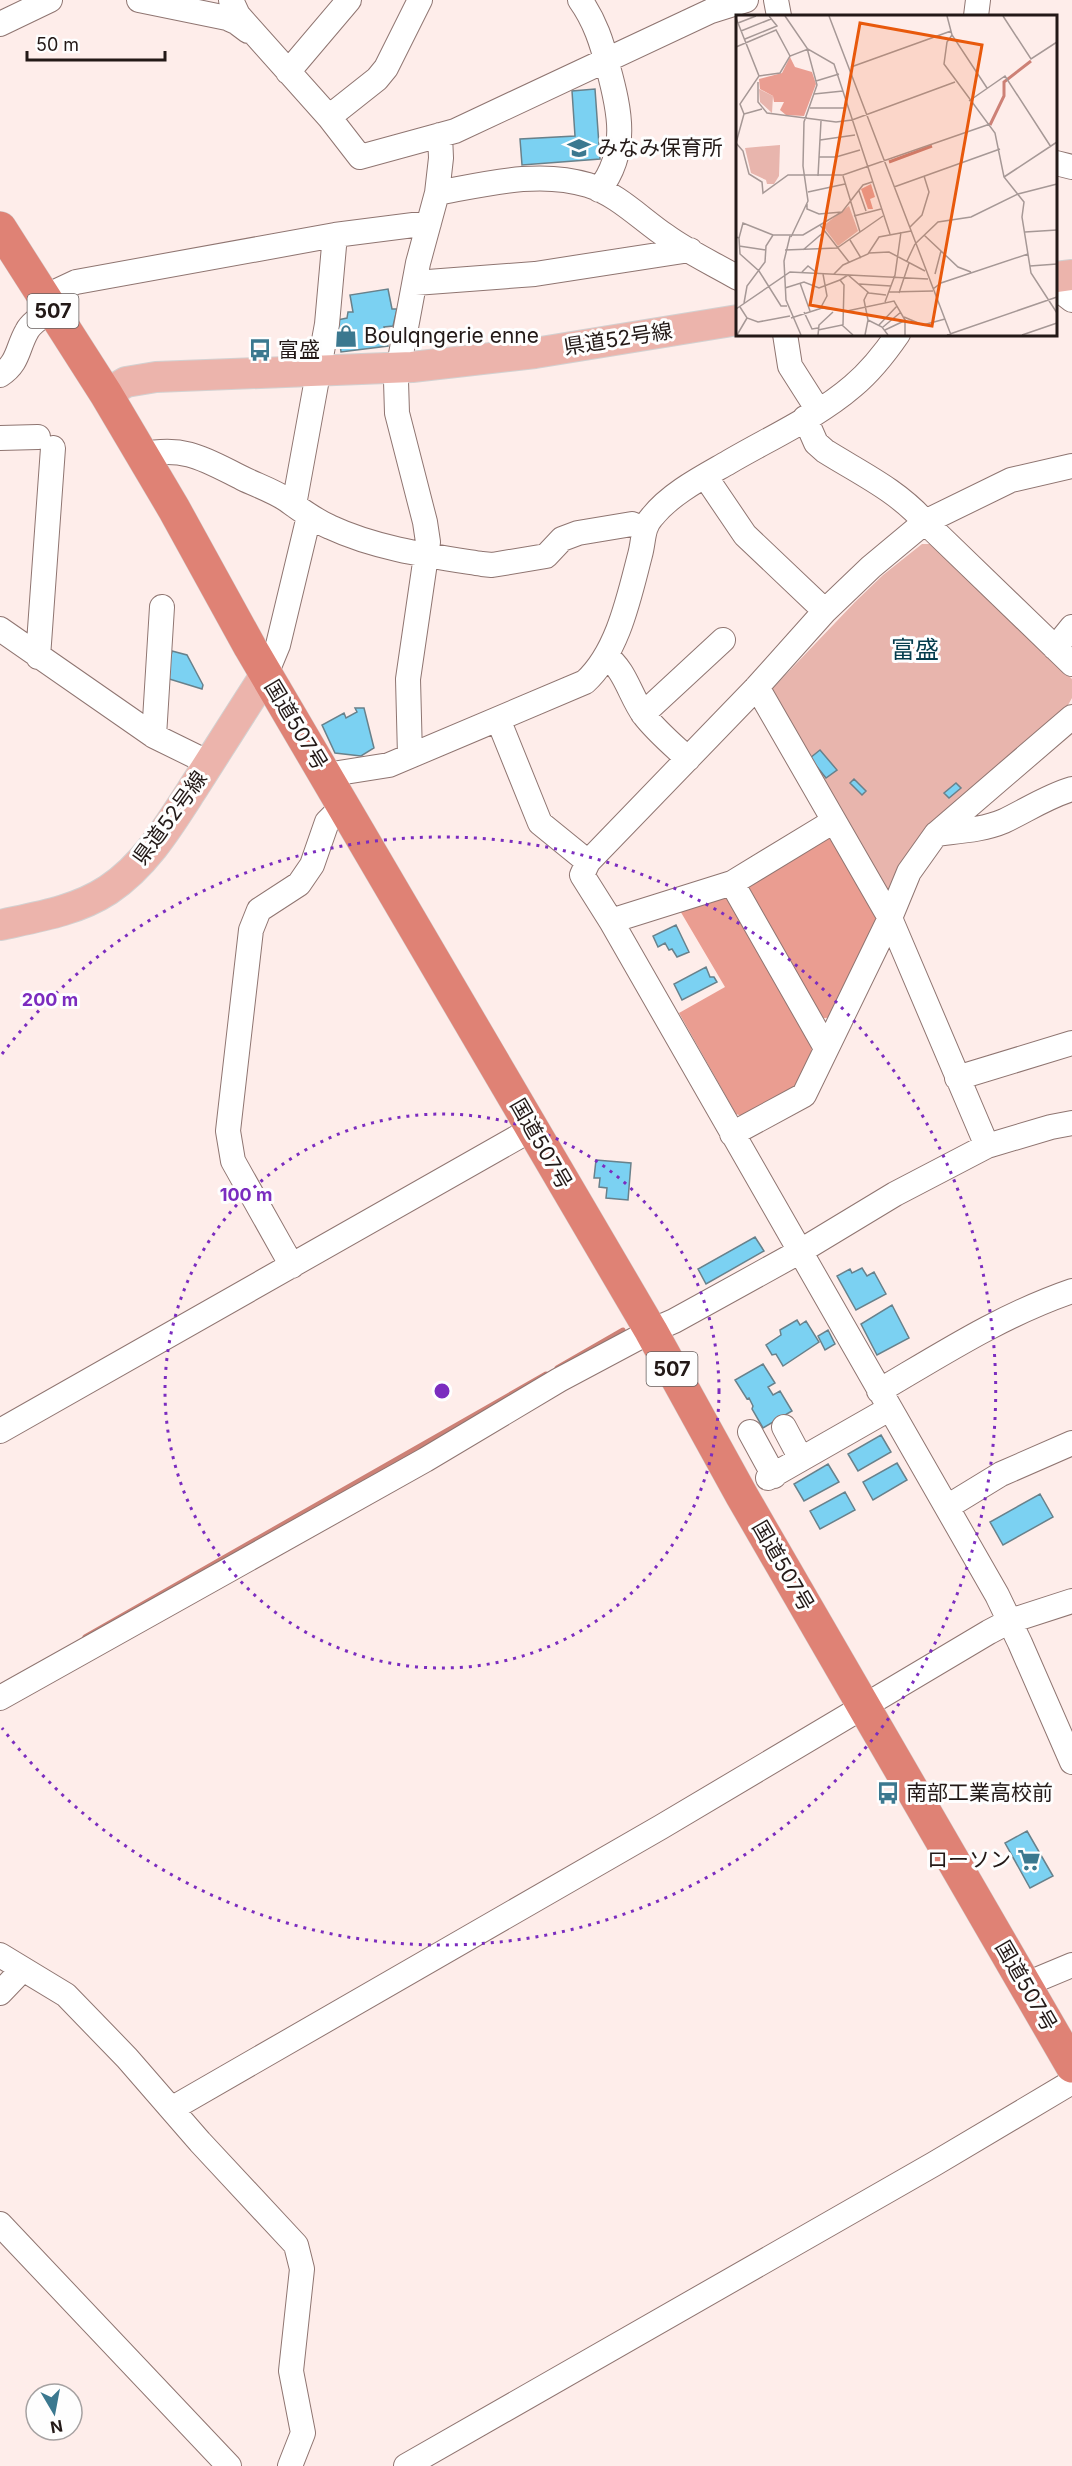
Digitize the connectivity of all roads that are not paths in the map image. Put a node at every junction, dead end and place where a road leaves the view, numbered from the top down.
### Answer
1 (50, 0) edge
2 (349, 0) edge
3 (420, 0) edge
4 (580, 0) edge
5 (746, 0) edge
6 (776, 0) edge
7 (978, 0) edge
8 (150, 1) edge
9 (238, 3) edge
10 (779, 15) edge
11 (976, 15) edge
12 (0, 24) edge
13 (257, 38) junction
14 (607, 62) junction
15 (288, 72) junction
16 (329, 117) junction
17 (440, 135) junction
18 (1057, 163) edge
19 (1072, 167) edge
20 (599, 190) junction
21 (437, 193) junction
22 (429, 223) junction
23 (0, 228) edge
24 (335, 235) junction
25 (690, 250) junction
26 (736, 277) edge
27 (415, 283) junction
28 (48, 303) junction
29 (736, 320) edge
30 (785, 336) edge
31 (896, 336) edge
32 (397, 368) junction
33 (320, 369) junction
34 (0, 375) edge
35 (106, 394) junction
36 (811, 414) junction
37 (0, 438) edge
38 (142, 455) junction
39 (1072, 466) edge
40 (705, 476) junction
41 (302, 511) junction
42 (925, 522) junction
43 (644, 529) junction
44 (427, 555) junction
45 (162, 608) dead end
46 (825, 611) junction
47 (1072, 627) edge
48 (0, 629) edge
49 (723, 640) dead end
50 (606, 656) junction
51 (1064, 656) edge
52 (38, 657) junction
53 (266, 674) junction
54 (757, 687) junction
55 (643, 714) junction
56 (1072, 717) edge
57 (498, 719) junction
58 (154, 736) junction
59 (410, 756) junction
60 (688, 759) junction
61 (209, 763) junction
62 (326, 775) junction
63 (1072, 789) edge
64 (344, 805) junction
65 (834, 821) junction
66 (936, 834) junction
67 (588, 862) junction
68 (732, 883) junction
69 (890, 918) junction
70 (611, 921) junction
71 (0, 925) edge
72 (1072, 1043) edge
73 (826, 1048) junction
74 (957, 1078) junction
75 (1072, 1123) edge
76 (532, 1129) junction
77 (732, 1134) junction
78 (987, 1146) junction
79 (799, 1251) junction
80 (292, 1266) junction
81 (1072, 1291) edge
82 (651, 1331) junction
83 (884, 1400) junction
84 (784, 1427) dead end
85 (0, 1431) edge
86 (750, 1432) dead end
87 (1072, 1443) edge
88 (801, 1459) junction
89 (947, 1507) junction
90 (1072, 1601) edge
91 (1010, 1621) junction
92 (0, 1698) edge
93 (863, 1706) junction
94 (1064, 1722) edge
95 (1072, 1762) edge
96 (0, 1955) edge
97 (1072, 1965) edge
98 (23, 1970) junction
99 (1024, 1985) junction
100 (0, 1993) edge
101 (1072, 2066) edge
102 (1072, 2082) edge
103 (172, 2108) junction
104 (0, 2224) edge
105 (229, 2466) edge
106 (290, 2466) edge
107 (406, 2466) edge

1 - 12 street
2 - 15 street
3 - 16 street
4 - 14 street
5 - 14 street
6 - 10 street
7 - 11 street
8 - 13 street
9 - 13 street
13 - 15 street
14 - 17 street
14 - 20 street
15 - 16 street
16 - 17 street
17 - 21 street
18 - 19 street
20 - 21 street
20 - 25 street
21 - 22 street
22 - 24 street
22 - 27 street
23 - 28 highway, 国道507号 / 507
24 - 28 street
24 - 33 street
25 - 26 street
25 - 27 street
27 - 32 street
28 - 34 street
28 - 35 highway, 国道507号 / 507
29 - 32 main road, 県道52号線
30 - 36 street
31 - 36 street
32 - 33 main road, 県道52号線
32 - 44 street
33 - 35 main road, 県道52号線
33 - 41 street
35 - 38 highway, 国道507号 / 507
36 - 40 street
36 - 42 street
37 - 52 street
38 - 41 street
38 - 53 highway, 国道507号 / 507
39 - 42 street
40 - 43 street
40 - 46 street
41 - 44 street
41 - 53 street
42 - 46 street
42 - 51 street
43 - 44 street
43 - 50 street
44 - 59 street
45 - 58 street
46 - 54 street
47 - 51 street
48 - 52 street
49 - 55 street
50 - 55 street
50 - 57 street
52 - 58 street
53 - 61 main road, 県道52号線
53 - 62 highway, 国道507号 / 507
54 - 60 street
54 - 65 street
55 - 60 street
56 - 66 street
57 - 59 street
57 - 67 street
58 - 61 street
59 - 62 street
60 - 67 street
61 - 71 main road, 県道52号線
62 - 64 highway, 国道507号 / 507
63 - 66 street
64 - 76 highway, 国道507号 / 507
64 - 80 street
65 - 68 street
65 - 69 street
66 - 69 street
67 - 70 street
68 - 70 street
68 - 73 street
69 - 73 street
69 - 74 street
70 - 77 street
72 - 74 street
73 - 77 street
74 - 78 street
75 - 78 street
76 - 80 street
76 - 82 highway, 国道507号 / 507
77 - 79 street
78 - 79 street
79 - 82 street
79 - 83 street
80 - 85 street
81 - 83 street
82 - 92 street
82 - 93 highway, 国道507号 / 507
83 - 88 street
83 - 89 street
84 - 88 street
86 - 88 street
87 - 89 street
89 - 91 street
90 - 91 street
91 - 93 street
91 - 94 street
93 - 99 highway, 国道507号 / 507
93 - 103 street
94 - 95 street
96 - 98 street
97 - 99 street
98 - 100 street
98 - 103 street
99 - 101 highway, 国道507号 / 507
102 - 107 street
103 - 106 street
104 - 105 street

